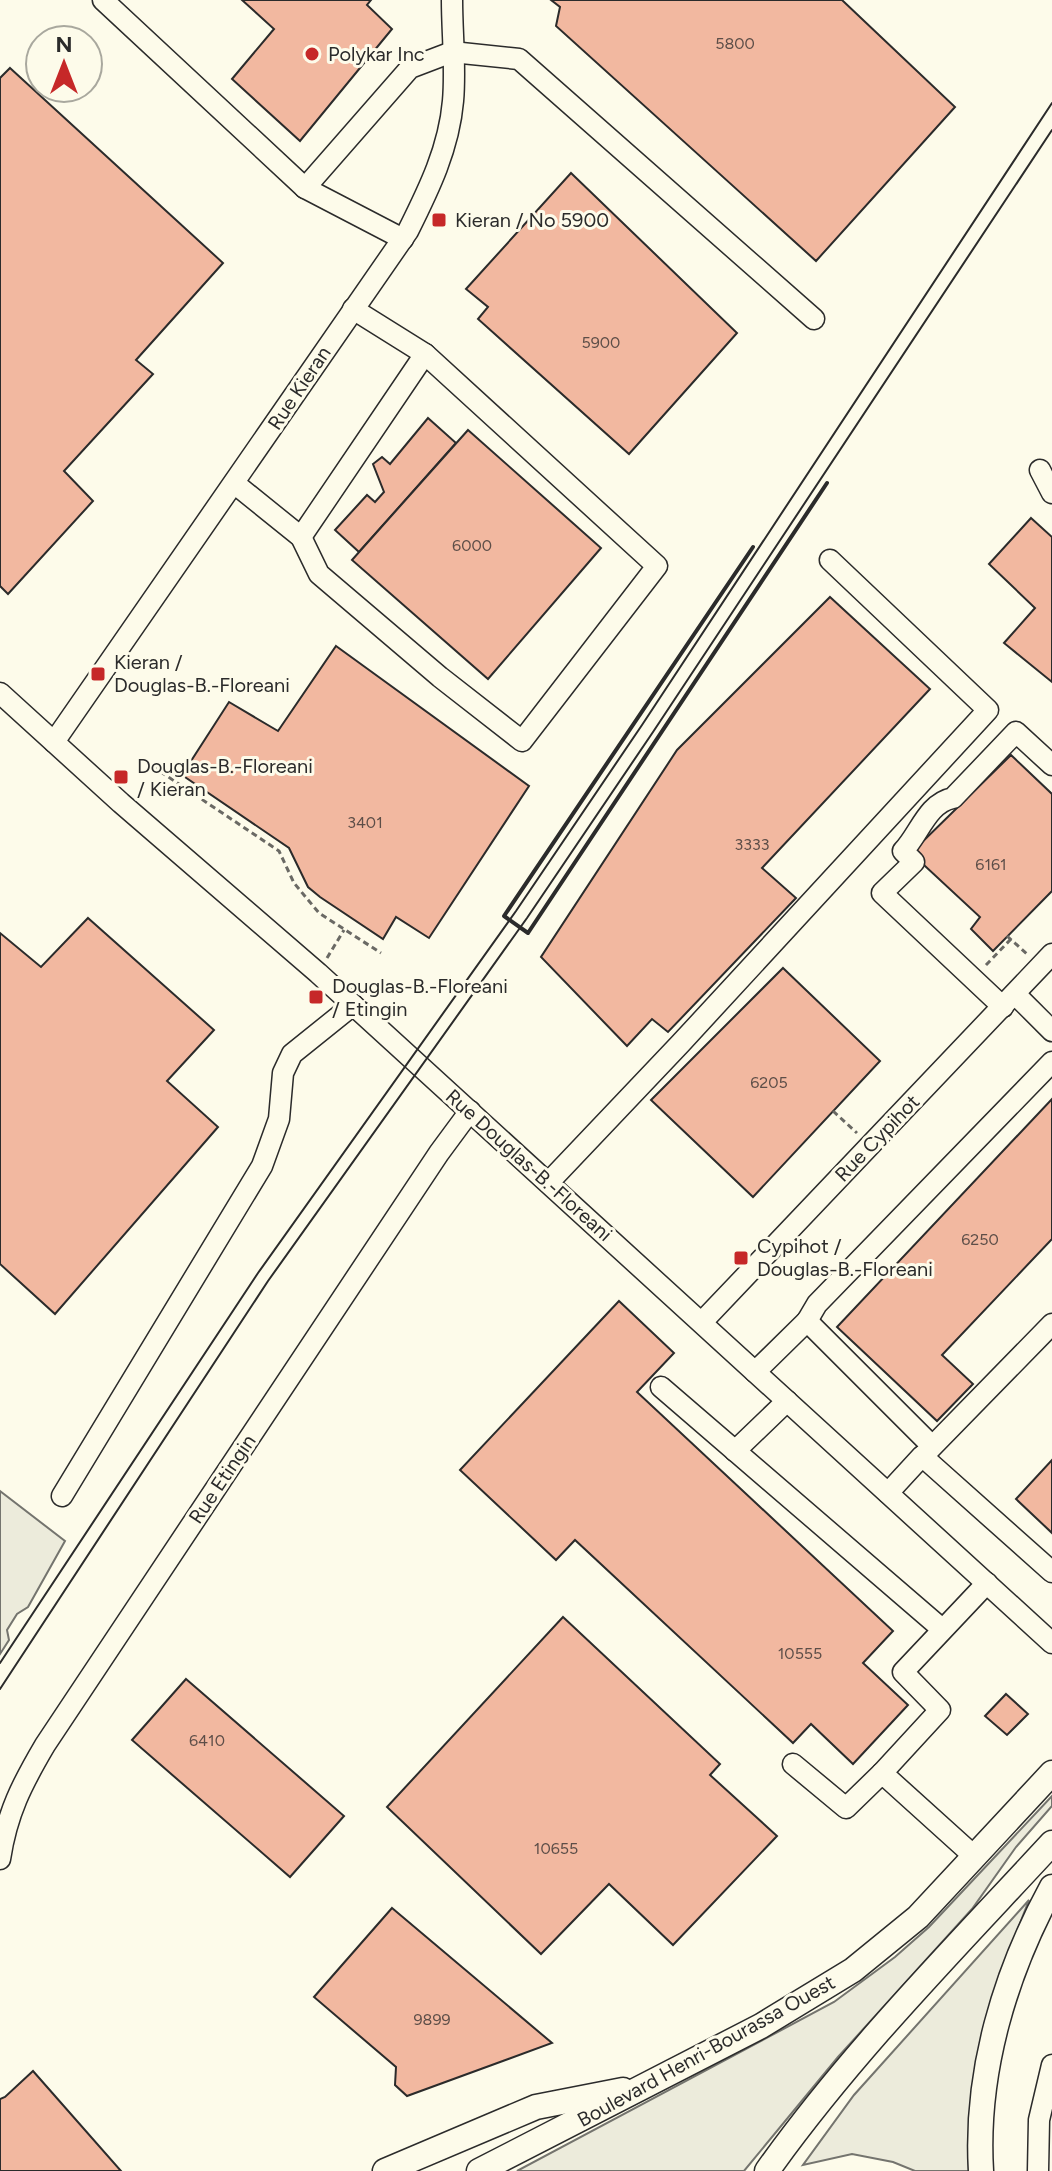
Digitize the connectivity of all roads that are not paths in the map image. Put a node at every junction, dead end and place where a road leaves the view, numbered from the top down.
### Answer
1 (103, 0) edge
2 (452, 0) edge
3 (452, 52) junction
4 (305, 188) junction
5 (403, 239) junction
6 (353, 309) junction
7 (814, 319) dead end
8 (425, 354) junction
9 (1040, 470) dead end
10 (234, 483) junction
11 (1052, 493) edge
12 (301, 537) junction
13 (830, 560) dead end
14 (0, 693) edge
15 (54, 742) junction
16 (1052, 765) edge
17 (1052, 954) edge
18 (1009, 1000) junction
19 (353, 1005) junction
20 (1052, 1031) edge
21 (1052, 1062) edge
22 (470, 1111) junction
23 (549, 1182) junction
24 (807, 1321) junction
25 (702, 1322) junction
26 (1052, 1324) edge
27 (755, 1372) junction
28 (661, 1387) dead end
29 (787, 1401) junction
30 (735, 1451) junction
31 (927, 1451) junction
32 (888, 1493) junction
33 (62, 1496) dead end
34 (1052, 1572) edge
35 (987, 1583) junction
36 (942, 1629) junction
37 (1051, 1639) edge
38 (793, 1764) dead end
39 (882, 1773) junction
40 (1052, 1773) edge
41 (1052, 1843) edge
42 (975, 1857) junction
43 (0, 1859) edge
44 (1052, 1887) edge
45 (1052, 2065) edge
46 (649, 2085) junction
47 (385, 2171) edge
48 (479, 2171) edge
49 (767, 2171) edge
50 (981, 2171) edge
51 (1038, 2171) edge

1 - 4 street
2 - 3 street, Rue Kieran
3 - 4 street
3 - 5 street, Rue Kieran
3 - 7 street
4 - 5 street
5 - 6 street, Rue Kieran
6 - 8 street
6 - 10 street, Rue Kieran
8 - 12 street
8 - 12 street
9 - 11 street
10 - 12 street
10 - 15 street, Rue Kieran
13 - 23 street
14 - 15 street, Rue Douglas-B.-Floreani
15 - 19 street, Rue Douglas-B.-Floreani
16 - 18 street
17 - 18 street, Rue Cypihot
18 - 20 street
18 - 25 street, Rue Cypihot
19 - 22 street, Rue Douglas-B.-Floreani
19 - 33 street
21 - 24 street
22 - 23 street, Rue Douglas-B.-Floreani
22 - 43 street, Rue Etingin
23 - 25 street, Rue Douglas-B.-Floreani
24 - 27 street
24 - 31 street
25 - 27 street, Rue Douglas-B.-Floreani
26 - 31 street
27 - 29 street, Rue Douglas-B.-Floreani
28 - 30 street
29 - 30 street
29 - 32 street, Rue Douglas-B.-Floreani
30 - 36 street
31 - 32 street
31 - 34 street
32 - 35 street, Rue Douglas-B.-Floreani
35 - 36 street
35 - 37 street, Rue Douglas-B.-Floreani
36 - 39 street
38 - 39 street
39 - 42 street
40 - 42 main road, Boulevard Henri-Bourassa Ouest
41 - 49 main road
42 - 46 main road, Boulevard Henri-Bourassa Ouest
44 - 50 main road
45 - 51 street
46 - 47 main road
46 - 48 main road, Boulevard Henri-Bourassa Ouest

